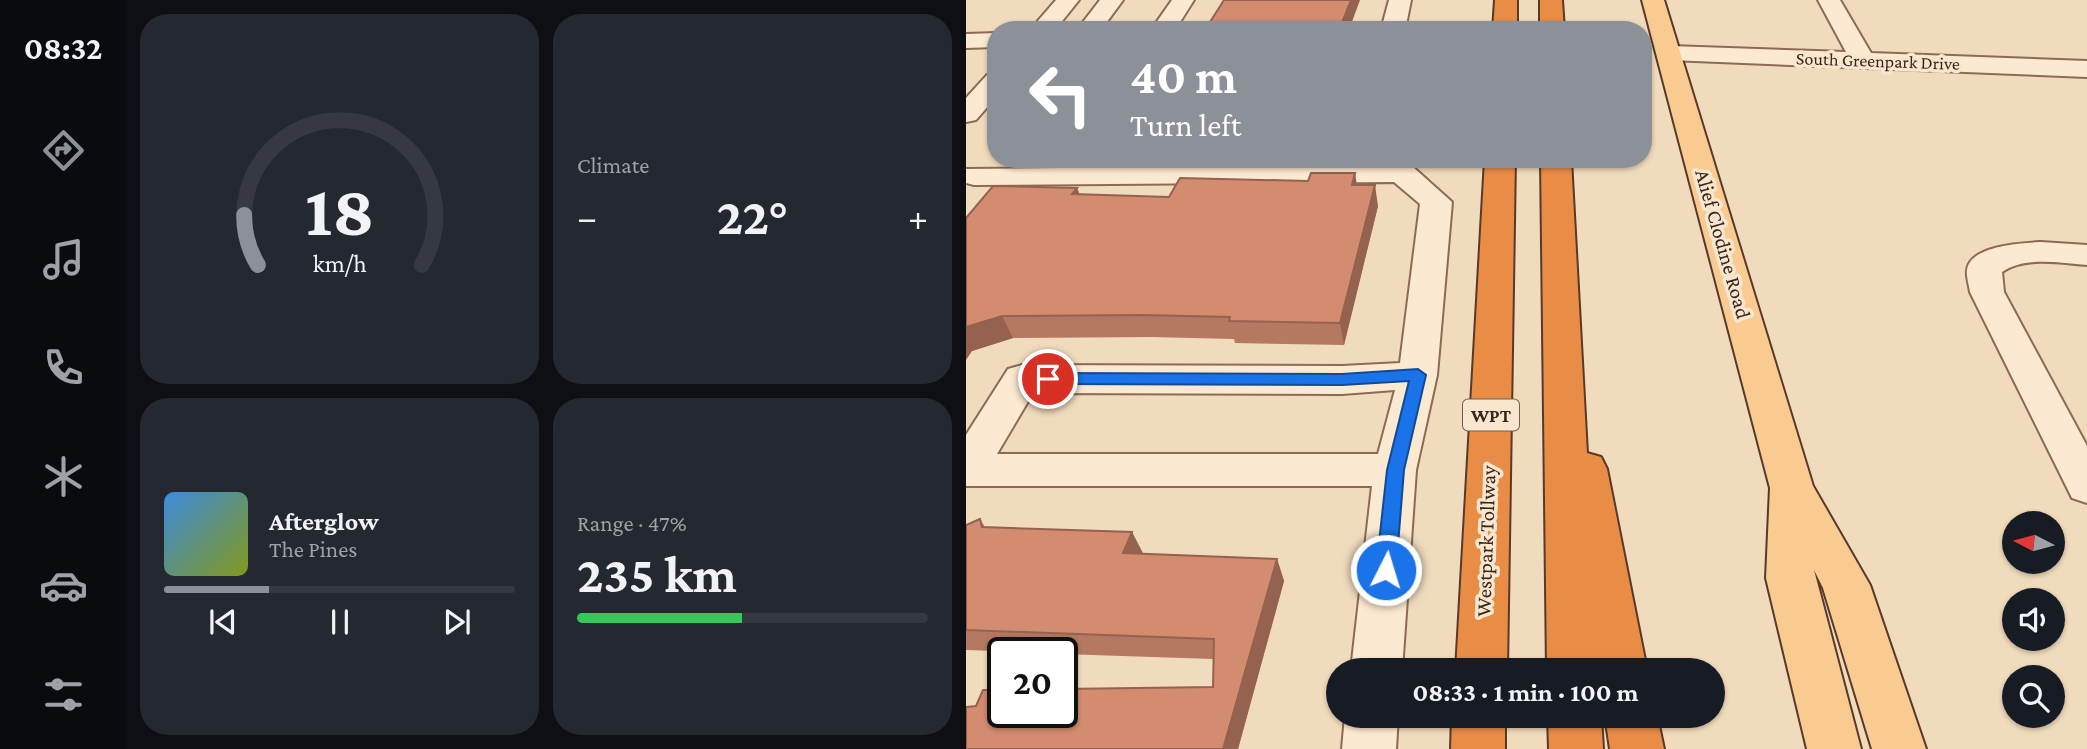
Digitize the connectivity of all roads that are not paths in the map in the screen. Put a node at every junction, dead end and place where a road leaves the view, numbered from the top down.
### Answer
1 (1068, 0) edge
2 (1112, 0) edge
3 (1184, 0) edge
4 (1400, 0) edge
5 (1506, 0) edge
6 (1551, 0) edge
7 (1653, 0) edge
8 (1829, 0) edge
9 (1050, 21) edge
10 (1096, 21) edge
11 (1169, 21) edge
12 (1395, 21) edge
13 (1505, 21) edge
14 (1552, 21) edge
15 (987, 40) edge
16 (966, 41) edge
17 (1670, 53) junction
18 (1863, 61) junction
19 (2087, 69) edge
20 (987, 91) edge
21 (966, 114) edge
22 (987, 159) edge
23 (1500, 168) edge
24 (1556, 168) edge
25 (970, 180) edge
26 (2087, 255) edge
27 (1562, 337) junction
28 (1418, 375) junction
29 (1395, 470) junction
30 (2087, 486) edge
31 (1791, 488) junction
32 (1378, 658) edge
33 (1481, 658) edge
34 (1573, 658) edge
35 (1620, 658) edge
36 (1371, 728) edge
37 (1479, 728) edge
38 (1575, 728) edge
39 (1633, 728) edge
40 (1369, 749) edge
41 (1478, 749) edge
42 (1576, 749) edge
43 (1637, 749) edge
44 (1834, 749) edge
45 (1899, 749) edge

1 - 9 street
2 - 10 street
3 - 11 street
4 - 12 street
5 - 13 highway
6 - 14 highway
7 - 17 main road, Alief Clodine Road
8 - 18 street
15 - 16 street
17 - 18 street, South Greenpark Drive
17 - 31 main road, Alief Clodine Road
18 - 19 street, South Greenpark Drive
20 - 21 street
22 - 25 street
23 - 33 highway, Westpark Tollway / WPT
24 - 27 highway
25 - 28 street
26 - 30 street
27 - 34 highway
27 - 35 highway
28 - 29 street
28 - 29 street
29 - 32 street
31 - 44 main road, Alief Clodine Road
31 - 45 main road, Alief Clodine Road
36 - 40 street
37 - 41 highway
38 - 42 highway
39 - 43 highway

